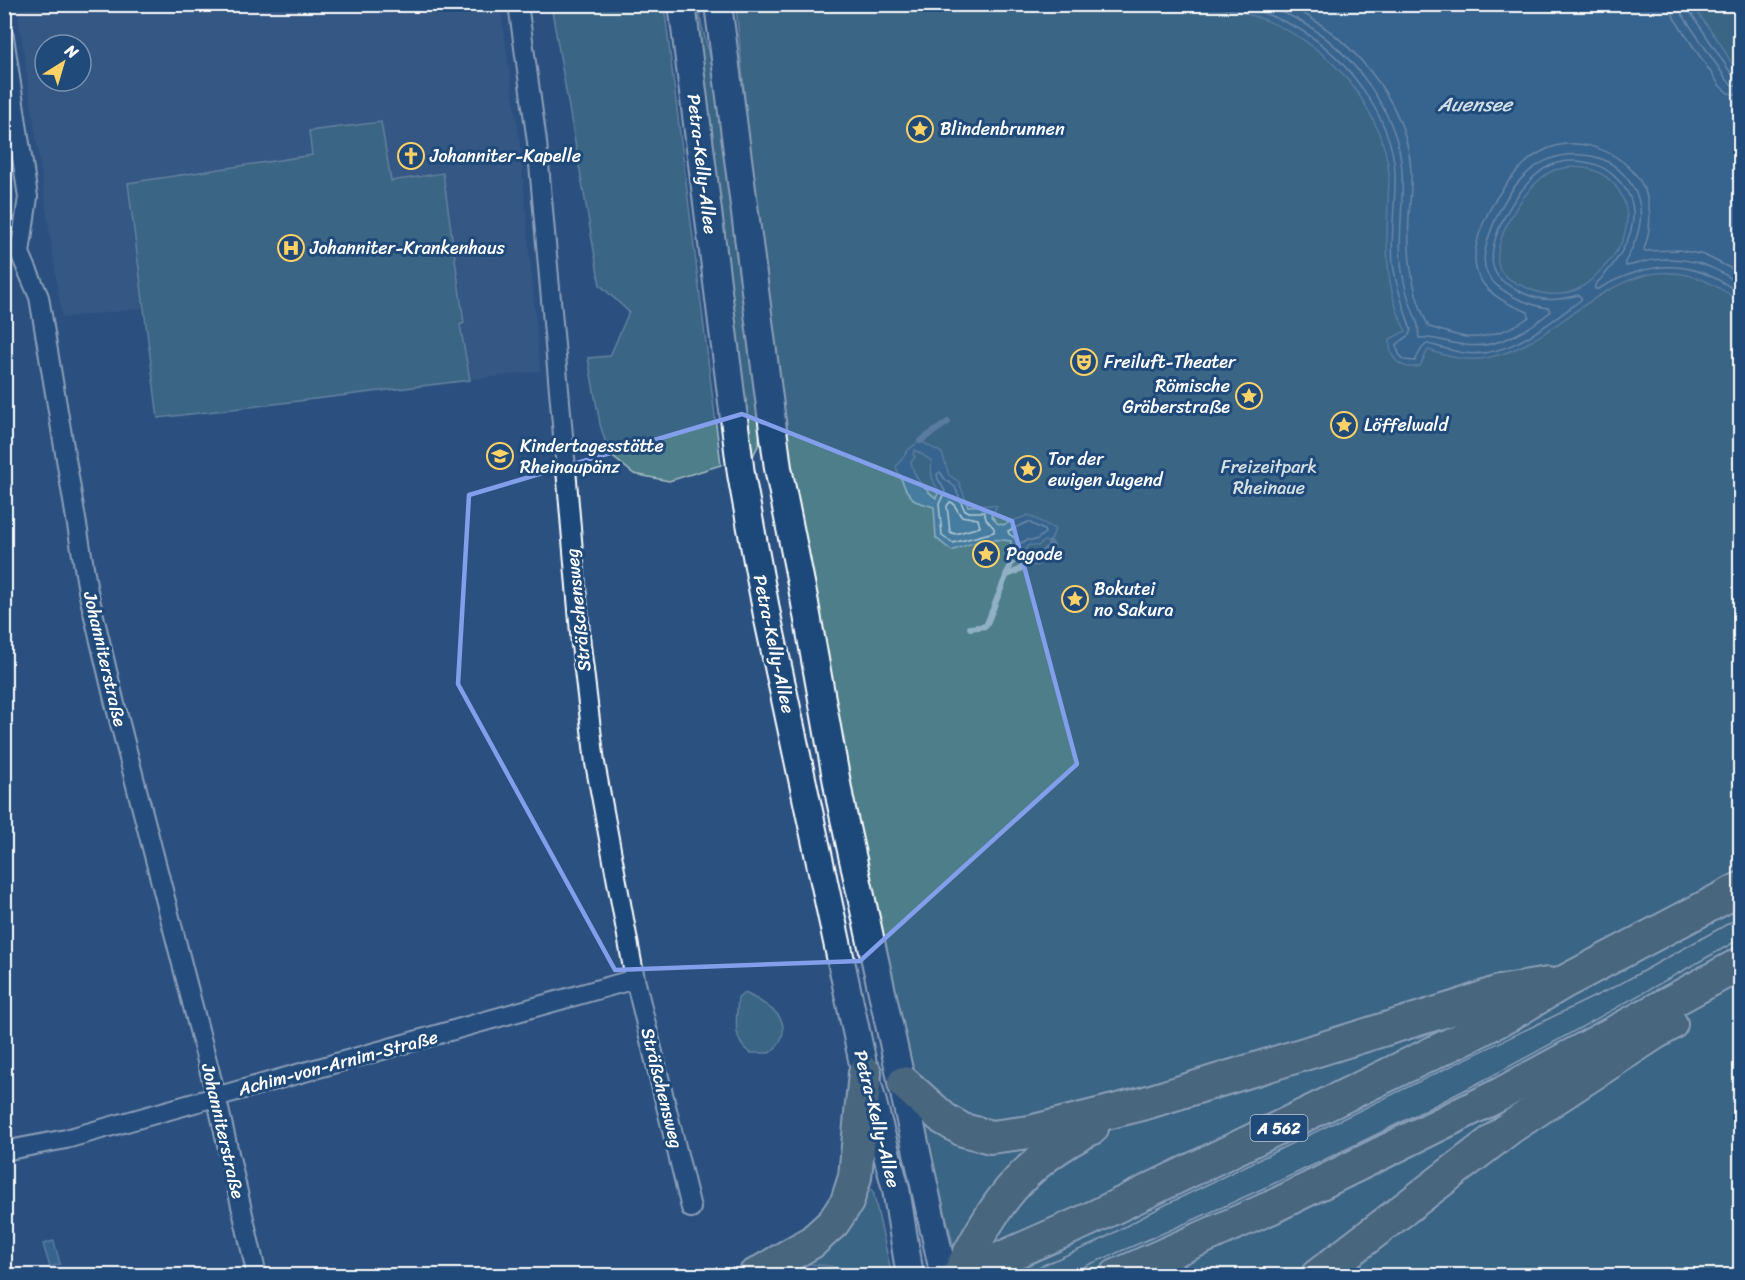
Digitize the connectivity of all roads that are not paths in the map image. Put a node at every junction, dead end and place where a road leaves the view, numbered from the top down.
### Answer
1 (518, 4) edge
2 (682, 4) edge
3 (718, 4) edge
4 (4, 37) edge
5 (12, 256) edge
6 (1740, 889) edge
7 (1740, 964) edge
8 (635, 979) junction
9 (1564, 982) junction
10 (1740, 988) edge
11 (865, 1073) junction
12 (903, 1083) junction
13 (216, 1096) junction
14 (1142, 1104) junction
15 (4, 1151) edge
16 (691, 1208) dead end
17 (257, 1275) edge
18 (754, 1275) edge
19 (910, 1275) edge
20 (944, 1275) edge
21 (959, 1275) edge
22 (1116, 1275) edge
23 (1317, 1275) edge

1 - 8 street, Sträßchensweg
2 - 11 main road, Petra-Kelly-Allee
3 - 12 main road, Petra-Kelly-Allee
4 - 5 street, Johanniterstraße
5 - 13 street, Johanniterstraße
6 - 9 highway, A 562
7 - 22 highway
8 - 13 street, Achim-von-Arnim-Straße
8 - 16 street, Sträßchensweg
9 - 14 highway
9 - 21 highway, A 562
10 - 23 highway
11 - 18 highway
11 - 19 main road, Petra-Kelly-Allee
12 - 14 highway
12 - 20 main road, Petra-Kelly-Allee
13 - 15 street, Achim-von-Arnim-Straße
13 - 17 street, Johanniterstraße
14 - 21 highway

